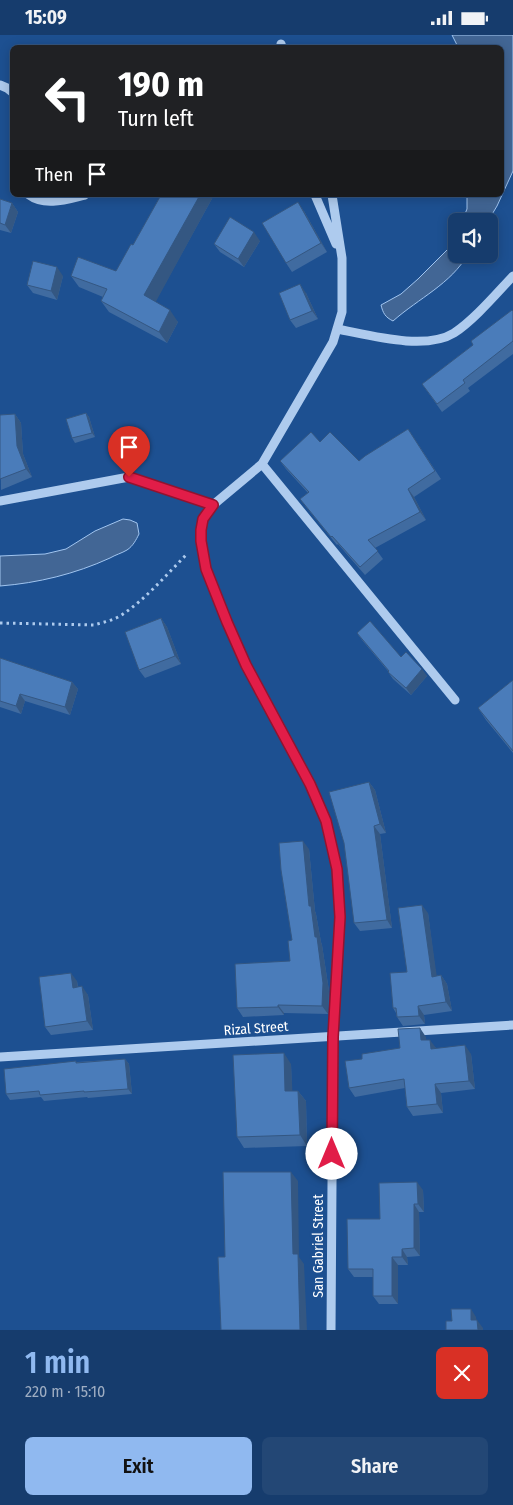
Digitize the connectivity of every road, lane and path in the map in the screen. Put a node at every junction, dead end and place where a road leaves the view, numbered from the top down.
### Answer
1 (34, 197) edge
2 (77, 197) edge
3 (316, 197) edge
4 (332, 197) edge
5 (342, 258) junction
6 (513, 277) edge
7 (337, 329) junction
8 (262, 464) junction
9 (0, 501) edge
10 (213, 505) junction
11 (201, 541) junction
12 (0, 623) edge
13 (455, 700) dead end
14 (513, 1025) edge
15 (333, 1037) junction
16 (0, 1057) edge
17 (331, 1330) edge

1 - 2 street
3 - 5 street
4 - 5 street
5 - 7 street
6 - 7 street
7 - 8 street
8 - 10 street
8 - 13 street
9 - 10 street
10 - 11 street, San Gabriel Street
11 - 12 path
11 - 15 street, San Gabriel Street
14 - 15 street, Rizal Street
15 - 16 street, Rizal Street
15 - 17 street, San Gabriel Street

